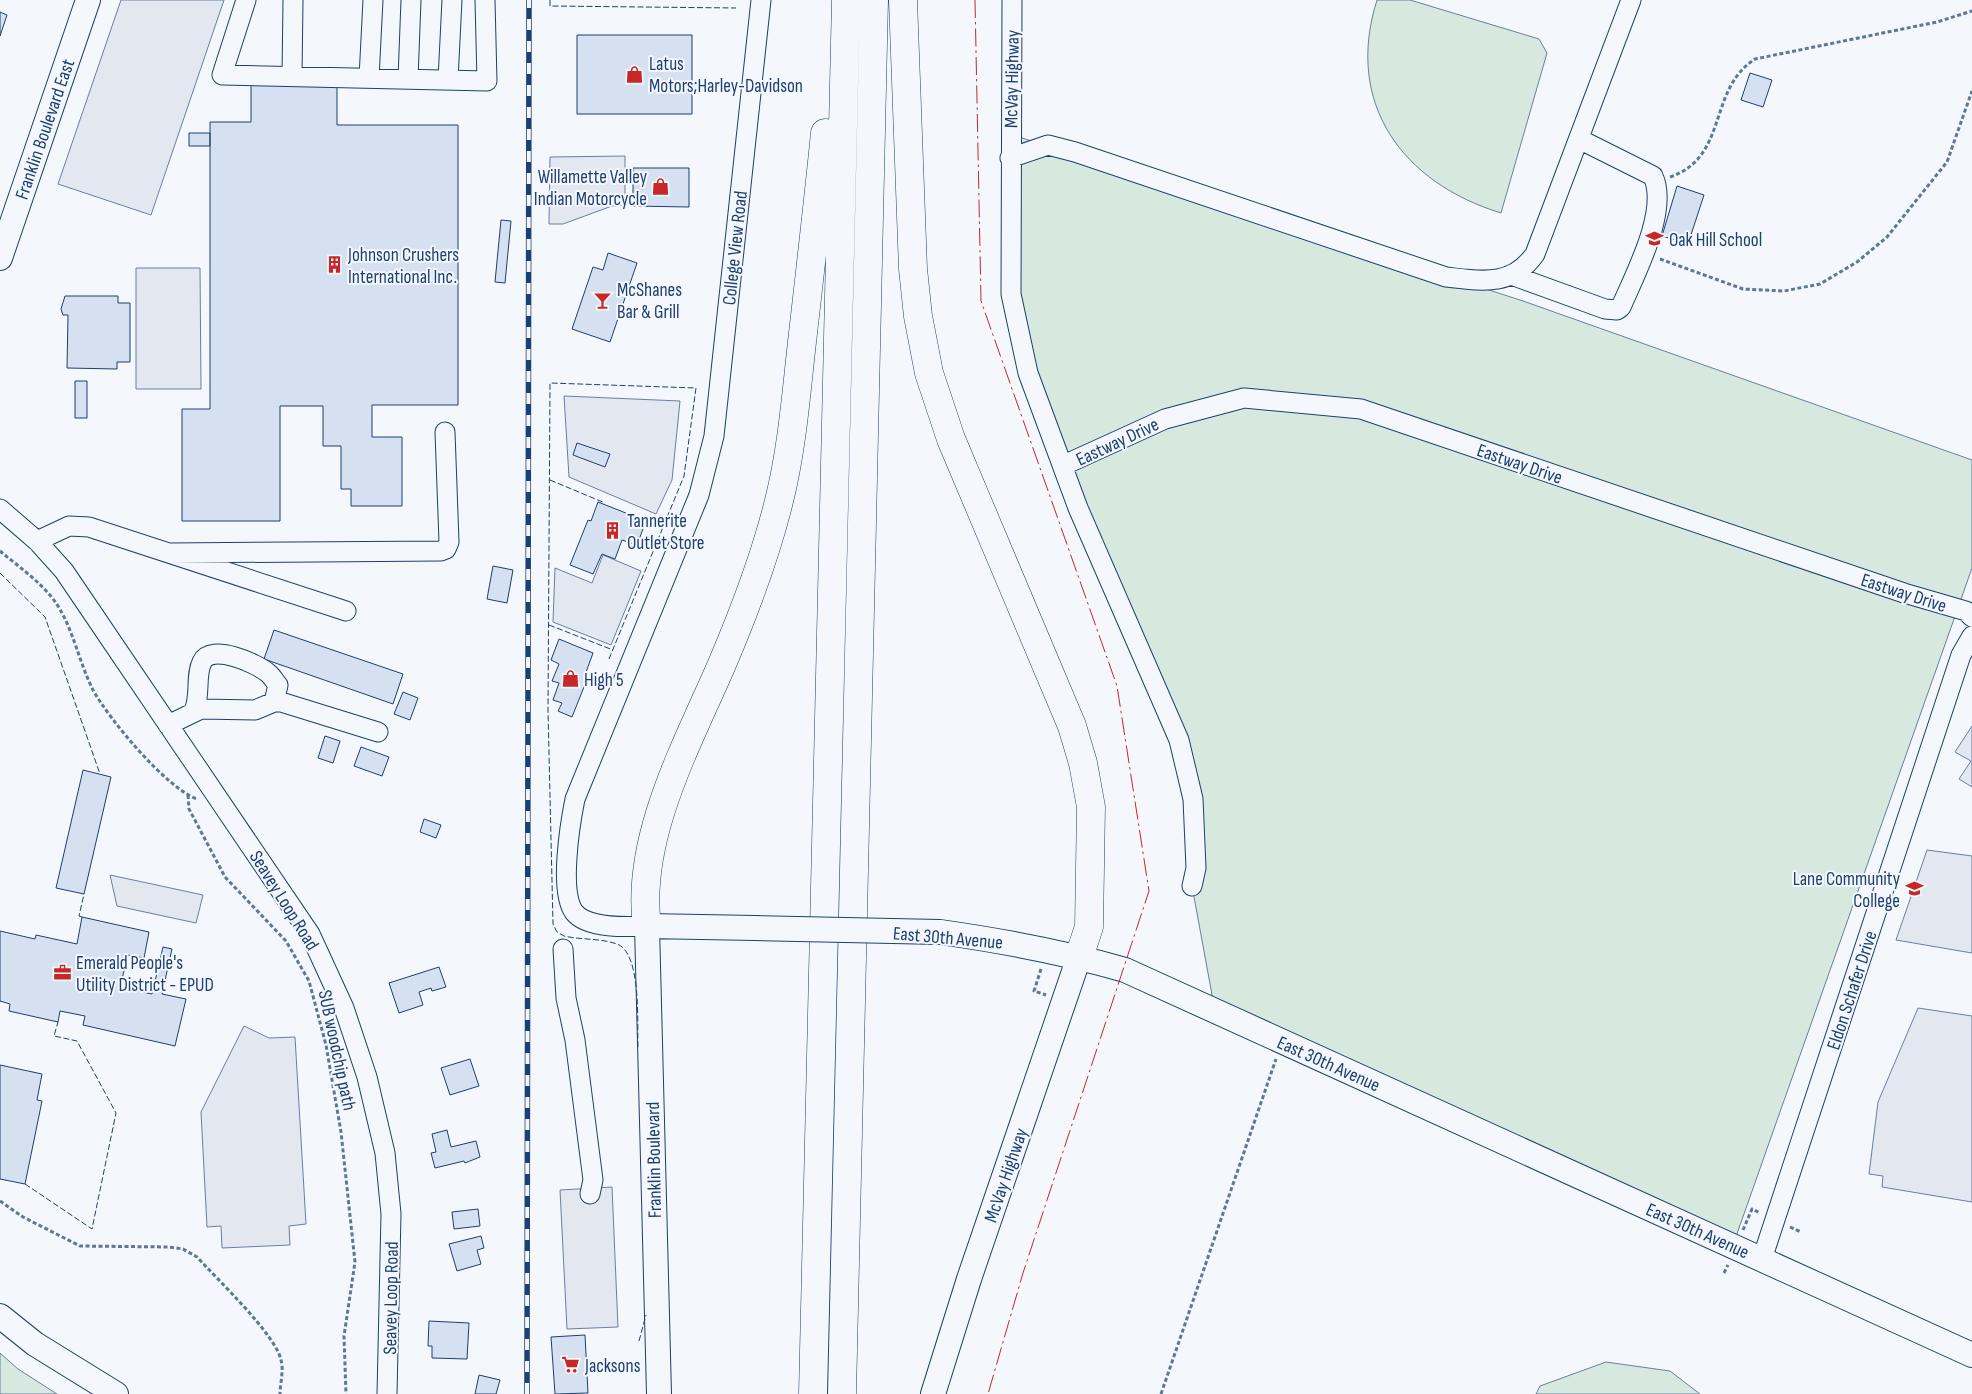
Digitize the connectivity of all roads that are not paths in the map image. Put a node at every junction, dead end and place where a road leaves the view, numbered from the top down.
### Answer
1 (88, 0) edge
2 (246, 0) edge
3 (292, 0) edge
4 (373, 0) edge
5 (411, 0) edge
6 (452, 0) edge
7 (485, 0) edge
8 (761, 0) edge
9 (840, 0) edge
10 (846, 0) edge
11 (874, 0) edge
12 (903, 0) edge
13 (1012, 0) edge
14 (1631, 0) edge
15 (292, 76) junction
16 (369, 78) junction
17 (408, 79) junction
18 (448, 80) junction
19 (1579, 139) junction
20 (1010, 158) junction
21 (0, 258) edge
22 (1514, 276) junction
23 (445, 432) dead end
24 (1064, 465) junction
25 (0, 509) edge
26 (37, 541) junction
27 (170, 553) junction
28 (346, 610) dead end
29 (1972, 617) edge
30 (1972, 636) edge
31 (274, 702) junction
32 (194, 711) junction
33 (168, 725) junction
34 (378, 732) dead end
35 (1192, 886) dead end
36 (647, 926) junction
37 (563, 949) dead end
38 (1079, 957) junction
39 (590, 1194) dead end
40 (1762, 1259) junction
41 (0, 1316) edge
42 (1972, 1355) edge
43 (116, 1394) edge
44 (387, 1394) edge
45 (658, 1394) edge
46 (813, 1394) edge
47 (842, 1394) edge
48 (933, 1394) edge

1 - 21 main road, Franklin Boulevard East
2 - 15 street
3 - 15 street
4 - 16 street
5 - 17 street
6 - 18 street
7 - 18 street
8 - 36 street, College View Road
9 - 36 highway
10 - 46 highway
11 - 47 highway
12 - 38 highway
13 - 20 street, McVay Highway
14 - 19 street
15 - 16 street
16 - 17 street
17 - 18 street
19 - 22 street
19 - 22 street
20 - 22 street
20 - 24 street, Eastway Drive
23 - 27 street
24 - 29 street, Eastway Drive
24 - 35 street, Eastway Drive
25 - 26 street, Seavey Loop Road
26 - 27 street
26 - 33 street, Seavey Loop Road
27 - 28 street
30 - 40 street, Eldon Schafer Drive
31 - 32 street
31 - 32 street
31 - 34 street
32 - 33 street
33 - 44 street, Seavey Loop Road
36 - 38 main road, East 30th Avenue, bridge
36 - 45 main road, Franklin Boulevard
37 - 39 street
38 - 40 main road, East 30th Avenue
38 - 48 main road, McVay Highway
40 - 42 main road, East 30th Avenue
41 - 43 main road

